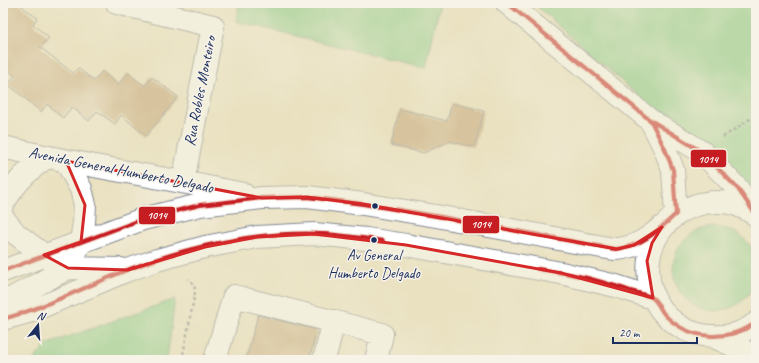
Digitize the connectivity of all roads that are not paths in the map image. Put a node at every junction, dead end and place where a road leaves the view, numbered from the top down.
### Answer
1 (117, 3) edge
2 (507, 3) edge
3 (651, 121) junction
4 (3, 147) edge
5 (56, 159) junction
6 (183, 182) junction
7 (262, 198) junction
8 (3, 204) edge
9 (756, 215) edge
10 (3, 218) edge
11 (669, 221) junction
12 (80, 242) junction
13 (44, 255) junction
14 (68, 268) junction
15 (128, 270) junction
16 (3, 271) edge
17 (653, 298) junction
18 (7, 313) edge
19 (334, 321) junction
20 (756, 323) edge
21 (3, 335) edge
22 (714, 337) junction
23 (215, 360) edge
24 (324, 360) edge
25 (376, 360) edge
26 (756, 360) edge

1 - 6 street, Rua Robles Monteiro
2 - 3 street
3 - 9 street
3 - 11 street
4 - 5 street, Avenida General Humberto Delgado
5 - 6 street, Avenida General Humberto Delgado
5 - 8 street
5 - 12 street
6 - 7 street, Avenida General Humberto Delgado
7 - 11 street
7 - 12 street
9 - 11 street
10 - 13 street
11 - 17 street
12 - 13 street
12 - 14 street
13 - 14 street
13 - 16 street
14 - 15 street
14 - 18 street
15 - 17 street
15 - 18 street
17 - 22 street
18 - 21 street
19 - 23 street
19 - 24 street
19 - 25 street
20 - 22 street
22 - 26 street

